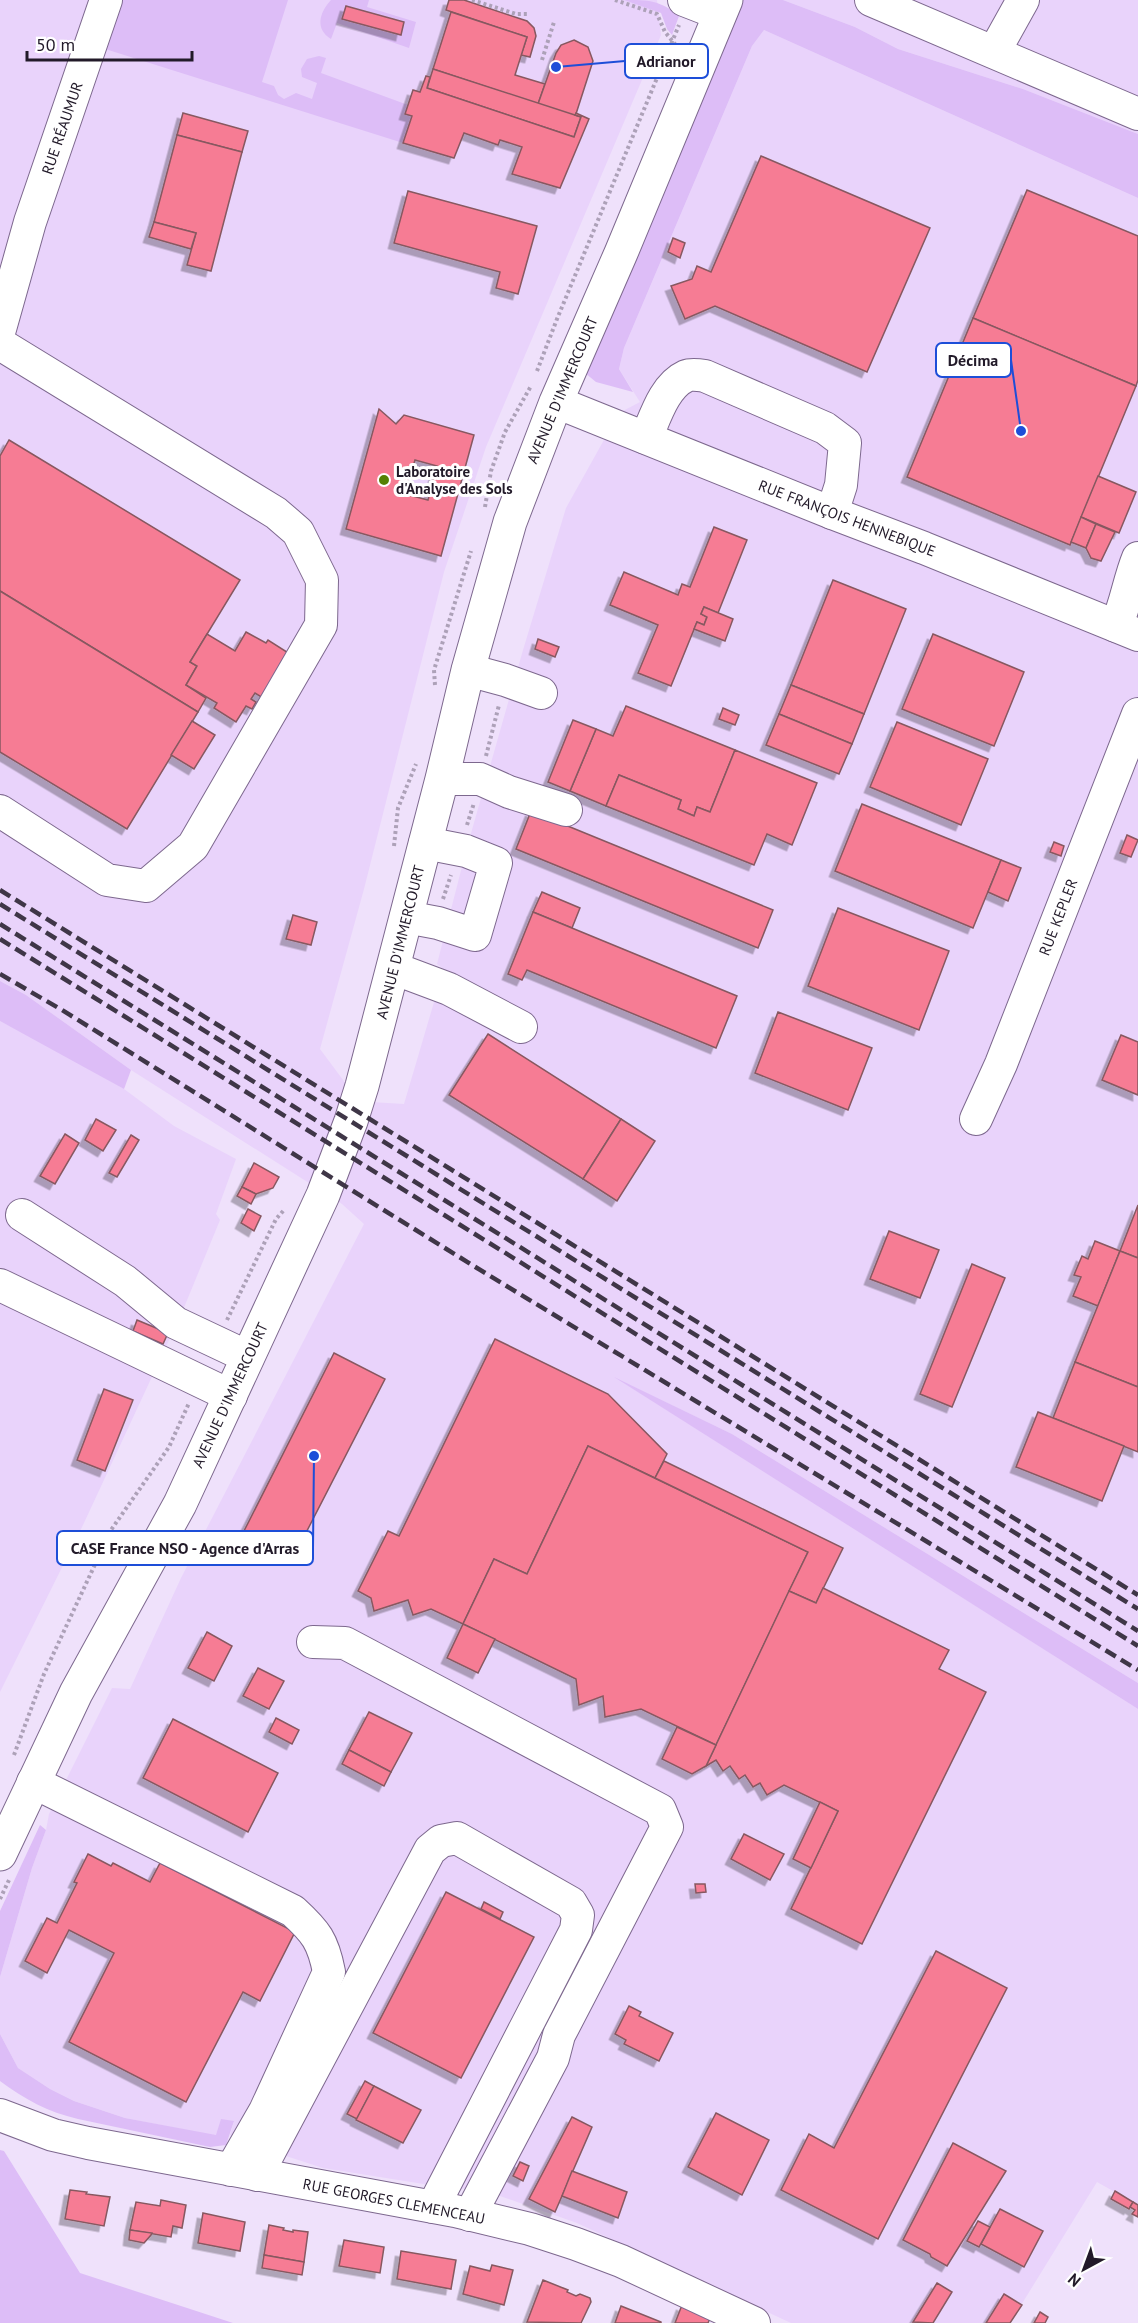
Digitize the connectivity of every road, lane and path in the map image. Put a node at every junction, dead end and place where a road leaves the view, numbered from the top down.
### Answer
1 (106, 0) edge
2 (472, 0) edge
3 (615, 0) edge
4 (684, 0) edge
5 (872, 0) edge
6 (1023, 0) edge
7 (723, 7) edge
8 (529, 14) dead end
9 (554, 22) dead end
10 (994, 52) junction
11 (542, 60) dead end
12 (1138, 114) edge
13 (0, 329) edge
14 (0, 344) edge
15 (542, 397) junction
16 (646, 438) junction
17 (484, 511) dead end
18 (832, 513) junction
19 (473, 544) dead end
20 (1138, 558) edge
21 (1127, 631) edge
22 (468, 670) junction
23 (435, 690) dead end
24 (541, 693) dead end
25 (1138, 714) edge
26 (429, 771) junction
27 (566, 810) dead end
28 (0, 811) edge
29 (425, 843) junction
30 (394, 852) dead end
31 (406, 917) junction
32 (393, 968) junction
33 (521, 1027) dead end
34 (976, 1119) dead end
35 (291, 1203) dead end
36 (22, 1215) dead end
37 (0, 1285) edge
38 (216, 1342) junction
39 (248, 1357) junction
40 (199, 1380) junction
41 (231, 1396) junction
42 (313, 1642) dead end
43 (22, 1773) junction
44 (0, 1854) edge
45 (7, 2113) edge
46 (244, 2172) junction
47 (433, 2207) junction
48 (470, 2215) junction
49 (754, 2323) edge

1 - 13 street, RUE RÉAUMUR
2 - 8 path
3 - 15 path
4 - 7 street
5 - 10 street
6 - 10 street
7 - 15 main road, AVENUE D'IMMERCOURT
9 - 11 path
10 - 12 street
14 - 28 street
15 - 16 street, RUE FRANÇOIS HENNEBIQUE
15 - 17 path
15 - 22 main road, AVENUE D'IMMERCOURT
16 - 18 street, RUE FRANÇOIS HENNEBIQUE
16 - 18 street
18 - 21 street, RUE FRANÇOIS HENNEBIQUE
19 - 23 path
20 - 21 street
22 - 24 street
22 - 26 main road, AVENUE D'IMMERCOURT
25 - 34 street, RUE KEPLER
26 - 27 street
26 - 29 main road, AVENUE D'IMMERCOURT
26 - 30 path
29 - 31 main road, AVENUE D'IMMERCOURT
29 - 31 street
31 - 32 main road, AVENUE D'IMMERCOURT
32 - 33 street
32 - 39 main road, AVENUE D'IMMERCOURT
35 - 38 path
36 - 38 street
37 - 40 street
38 - 39 street
39 - 41 main road, AVENUE D'IMMERCOURT
40 - 41 street
40 - 43 path
41 - 43 main road, AVENUE D'IMMERCOURT
42 - 48 street
43 - 44 main road, AVENUE D'IMMERCOURT
43 - 46 street
45 - 46 street, RUE GEORGES CLEMENCEAU
46 - 47 street, RUE GEORGES CLEMENCEAU
46 - 47 street
47 - 48 street, RUE GEORGES CLEMENCEAU
48 - 49 street, RUE GEORGES CLEMENCEAU

